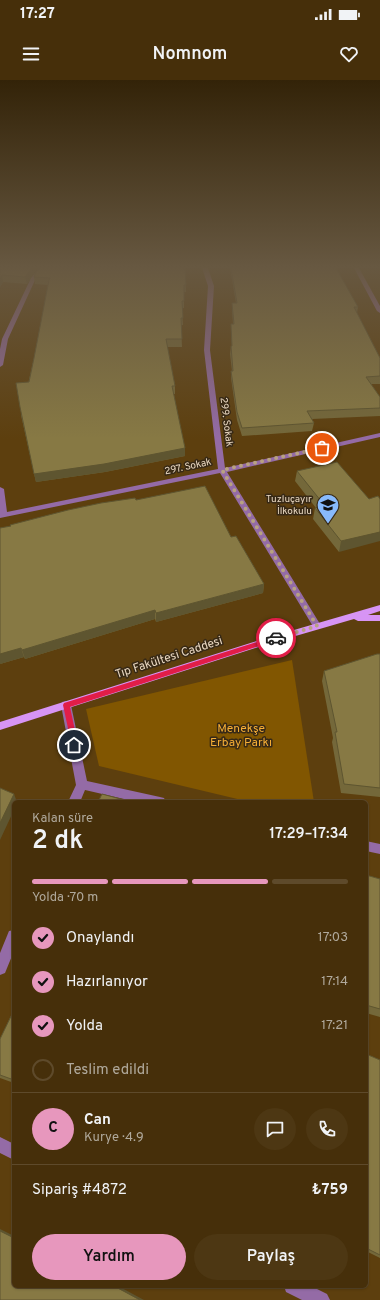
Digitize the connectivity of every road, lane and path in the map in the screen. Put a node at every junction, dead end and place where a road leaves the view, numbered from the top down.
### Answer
1 (10, 325) edge
2 (209, 325) edge
3 (3, 339) edge
4 (0, 365) edge
5 (380, 435) edge
6 (222, 470) junction
7 (0, 489) edge
8 (1, 516) edge
9 (380, 608) edge
10 (348, 618) junction
11 (380, 618) edge
12 (317, 626) junction
13 (66, 705) junction
14 (0, 726) edge
15 (82, 785) junction
16 (75, 800) edge
17 (151, 800) edge
18 (368, 846) edge
19 (380, 849) edge
20 (12, 941) edge
21 (0, 968) edge
22 (0, 1145) edge
23 (12, 1151) edge
24 (296, 1288) edge
25 (322, 1300) edge

1 - 3 street
2 - 6 street, 299. Sokak
3 - 4 street
5 - 6 street, 297. Sokak
6 - 8 street, 297. Sokak
6 - 12 street, 299. Sokak
7 - 8 street
9 - 10 main road
10 - 11 main road
10 - 12 main road, Tıp Fakültesi Caddesi
12 - 13 main road, Tıp Fakültesi Caddesi
13 - 14 main road, Tıp Fakültesi Caddesi
13 - 15 street
15 - 16 street
15 - 17 street
18 - 19 street
20 - 21 street
22 - 23 street
24 - 25 street

